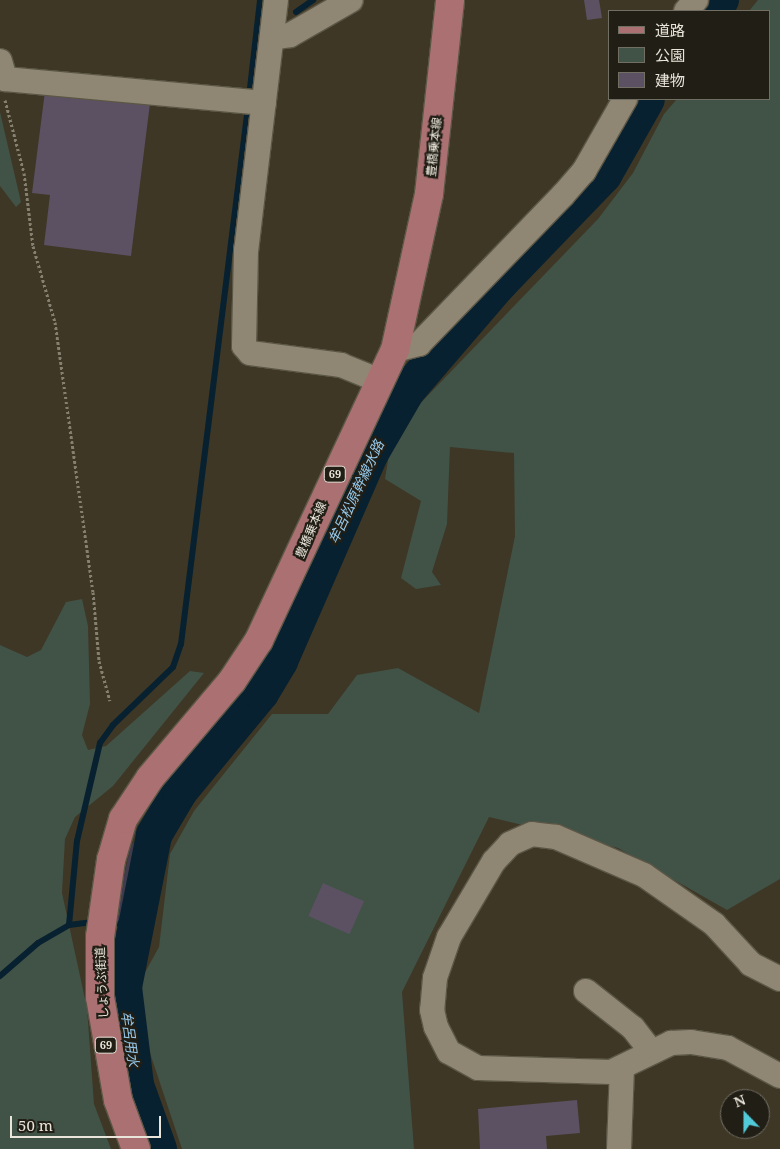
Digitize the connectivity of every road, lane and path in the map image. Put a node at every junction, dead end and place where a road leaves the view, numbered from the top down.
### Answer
1 (276, 0) edge
2 (351, 0) edge
3 (450, 0) edge
4 (696, 0) edge
5 (687, 10) edge
6 (272, 38) junction
7 (3, 70) edge
8 (624, 100) edge
9 (261, 103) junction
10 (395, 350) junction
11 (380, 381) junction
12 (110, 701) dead end
13 (103, 903) joint
14 (780, 979) edge
15 (586, 991) dead end
16 (651, 1051) junction
17 (622, 1070) junction
18 (780, 1076) edge
19 (136, 1149) edge
20 (618, 1149) edge

1 - 6 street
2 - 6 street
3 - 10 main road, 豊橋乗本線 / 69
4 - 5 street
6 - 9 street
7 - 9 street
7 - 12 path
8 - 10 street
9 - 11 street
10 - 11 main road, 豊橋乗本線 / 69
11 - 13 main road, 豊橋乗本線 / 69
13 - 19 main road, しょうぶ街道 / 69
14 - 17 street
15 - 16 street
16 - 17 street
16 - 18 street
17 - 20 street

